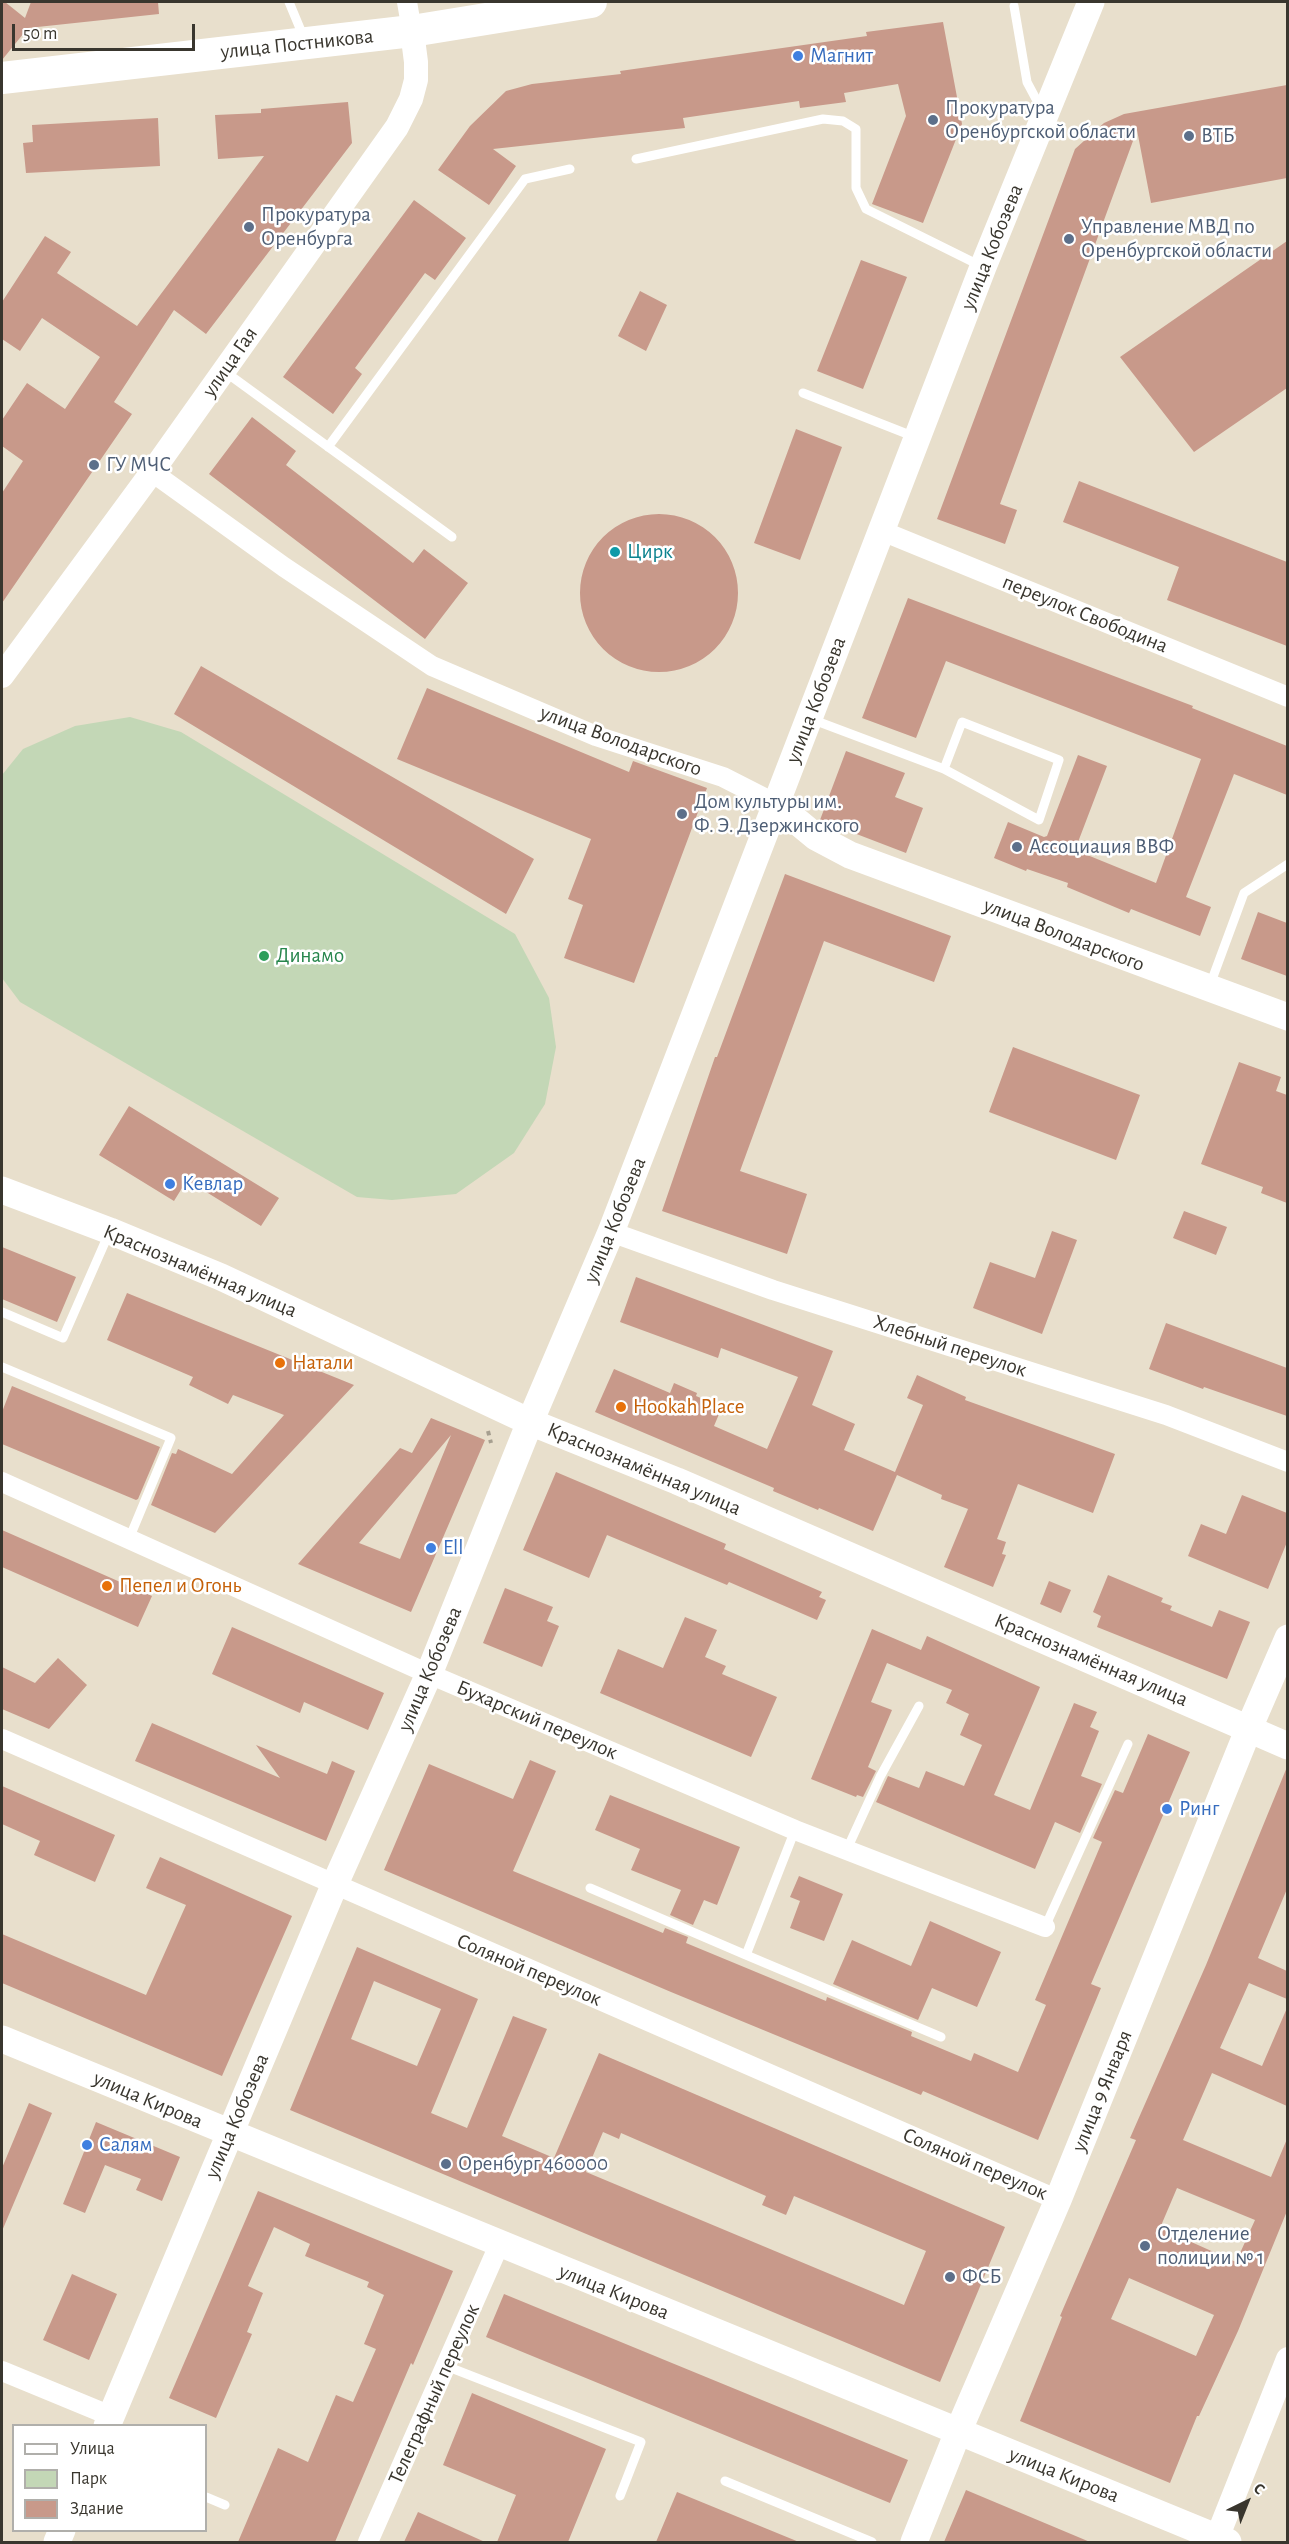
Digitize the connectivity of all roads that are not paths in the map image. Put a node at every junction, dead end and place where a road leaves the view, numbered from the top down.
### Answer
1 (289, 2) edge
2 (591, 2) edge
3 (1091, 2) edge
4 (1014, 6) dead end
5 (410, 16) edge
6 (306, 42) junction
7 (2, 78) edge
8 (1045, 114) junction
9 (636, 159) dead end
10 (570, 169) dead end
11 (983, 267) junction
12 (224, 371) junction
13 (803, 393) dead end
14 (917, 437) junction
15 (328, 447) junction
16 (152, 472) junction
17 (882, 531) junction
18 (452, 537) dead end
19 (2, 676) edge
20 (1287, 697) edge
21 (809, 718) junction
22 (944, 769) junction
23 (776, 804) junction
24 (1287, 864) edge
25 (1209, 990) junction
26 (1287, 1017) edge
27 (2, 1190) edge
28 (110, 1231) junction
29 (611, 1233) junction
30 (2, 1312) edge
31 (2, 1367) edge
32 (530, 1422) junction
33 (1287, 1462) edge
34 (2, 1482) edge
35 (129, 1539) junction
36 (1287, 1638) edge
37 (429, 1674) junction
38 (919, 1706) dead end
39 (1249, 1728) junction
40 (2, 1739) edge
41 (1128, 1744) dead end
42 (1287, 1746) edge
43 (795, 1830) junction
44 (848, 1849) junction
45 (334, 1886) junction
46 (590, 1888) dead end
47 (1045, 1927) joint
48 (746, 1955) junction
49 (941, 2037) dead end
50 (2, 2039) edge
51 (230, 2134) junction
52 (1058, 2200) junction
53 (499, 2245) junction
54 (1287, 2359) edge
55 (446, 2366) junction
56 (2, 2371) edge
57 (109, 2421) edge
58 (958, 2432) junction
59 (725, 2481) dead end
60 (620, 2496) dead end
61 (207, 2497) edge
62 (225, 2505) dead end
63 (1222, 2540) edge
64 (368, 2542) edge
65 (872, 2542) edge
66 (914, 2542) edge

1 - 6 lane
2 - 5 main road, улица Постникова
3 - 8 main road, улица Кобозева
4 - 8 lane
5 - 6 main road, улица Постникова
5 - 12 street, улица Гая
6 - 7 main road, улица Постникова
8 - 11 main road, улица Кобозева
9 - 11 lane
10 - 15 lane
11 - 14 main road, улица Кобозева
12 - 15 lane
12 - 16 street, улица Гая
13 - 14 lane
14 - 17 main road, улица Кобозева
15 - 18 lane
16 - 19 street, улица Гая
16 - 23 street, улица Володарского
17 - 20 street, переулок Свободина
17 - 21 main road, улица Кобозева
21 - 22 lane
21 - 23 main road, улица Кобозева
22 - 22 lane
23 - 25 main road, улица Володарского
23 - 29 main road, улица Кобозева
24 - 25 lane
25 - 26 main road, улица Володарского
27 - 28 main road, Краснознамённая улица
28 - 30 lane
28 - 32 main road, Краснознамённая улица
29 - 32 main road, улица Кобозева
29 - 33 street, Хлебный переулок
31 - 35 lane
32 - 37 main road, улица Кобозева
32 - 39 main road, Краснознамённая улица
34 - 35 street, Бухарский переулок
35 - 37 street, Бухарский переулок
36 - 39 main road, улица 9 Января
37 - 43 street, Бухарский переулок
37 - 45 main road, улица Кобозева
38 - 44 lane
39 - 42 main road, Краснознамённая улица
39 - 52 main road, улица 9 Января
40 - 45 street, Соляной переулок
41 - 47 lane
43 - 44 street, Бухарский переулок
43 - 48 lane
44 - 47 street, Бухарский переулок
45 - 51 main road, улица Кобозева
45 - 52 street, Соляной переулок
46 - 48 lane
48 - 49 lane
50 - 51 main road, улица Кирова
51 - 53 main road, улица Кирова
51 - 57 main road, улица Кобозева
52 - 58 main road, улица 9 Января
53 - 55 street, Телеграфный переулок
53 - 58 main road, улица Кирова
54 - 63 street
55 - 60 lane
55 - 64 street, Телеграфный переулок
56 - 57 street
58 - 63 main road, улица Кирова
58 - 66 main road, улица 9 Января
59 - 65 lane
61 - 62 lane

